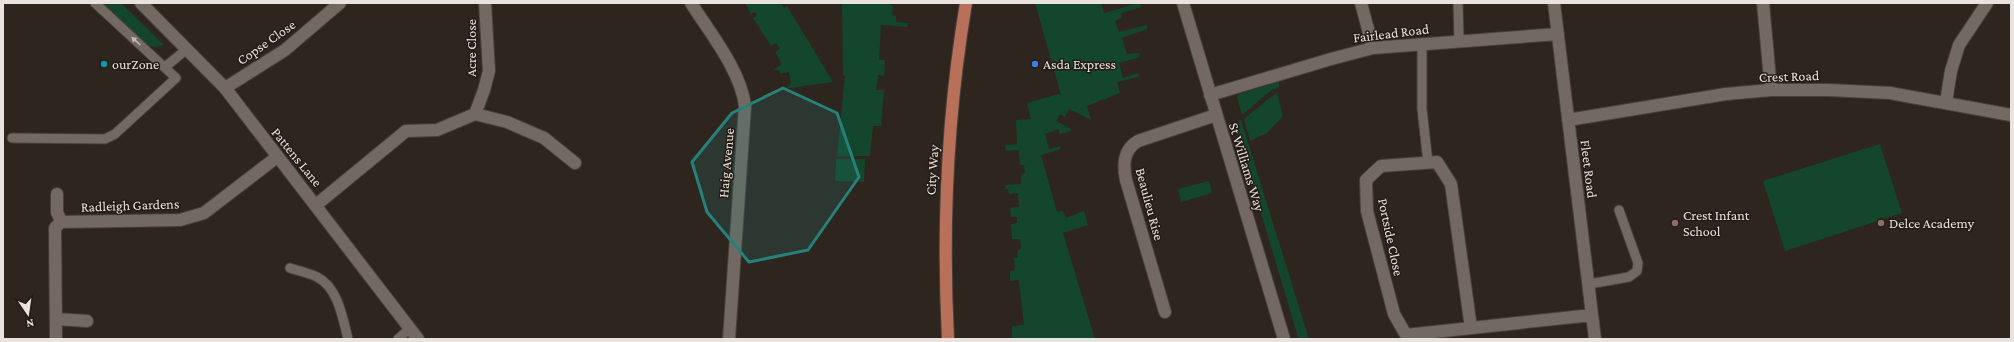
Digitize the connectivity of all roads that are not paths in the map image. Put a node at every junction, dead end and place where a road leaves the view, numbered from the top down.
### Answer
1 (94, 3) edge
2 (142, 3) edge
3 (340, 3) edge
4 (485, 3) edge
5 (691, 3) edge
6 (966, 3) edge
7 (1183, 3) edge
8 (1361, 3) edge
9 (1458, 3) edge
10 (1554, 3) edge
11 (1763, 3) edge
12 (1987, 3) edge
13 (1558, 34) junction
14 (1459, 41) junction
15 (1422, 44) junction
16 (1373, 48) junction
17 (187, 49) junction
18 (165, 67) junction
19 (225, 88) junction
20 (1771, 90) junction
21 (1210, 95) junction
22 (1946, 102) junction
23 (475, 114) junction
24 (1216, 114) junction
25 (2011, 115) edge
26 (1568, 120) junction
27 (12, 138) dead end
28 (277, 157) junction
29 (575, 162) dead end
30 (1428, 163) junction
31 (57, 194) dead end
32 (316, 205) junction
33 (1619, 210) dead end
34 (61, 222) junction
35 (290, 268) dead end
36 (1588, 284) junction
37 (1165, 312) dead end
38 (1592, 315) junction
39 (56, 319) junction
40 (87, 321) dead end
41 (410, 328) junction
42 (1471, 328) junction
43 (56, 339) edge
44 (348, 339) edge
45 (398, 339) edge
46 (418, 339) edge
47 (729, 339) edge
48 (948, 339) edge
49 (1284, 339) edge
50 (1595, 339) edge

18 -> 1 lane
2 - 17 street, Pattens Lane
3 - 19 street, Copse Close
4 - 23 street, Acre Close
5 - 47 street, Haig Avenue
6 - 48 main road, City Way
7 - 21 street, St Williams Way
8 - 16 street
9 - 14 lane
10 - 13 street, Fleet Road
11 - 20 street
12 - 22 street
13 - 14 street, Fairlead Road
13 - 26 street, Fleet Road
14 - 15 street, Fairlead Road
15 - 16 street, Fairlead Road
15 - 30 lane
16 - 21 street, Fairlead Road
17 - 18 lane
17 - 19 street, Pattens Lane
18 - 27 lane
19 - 28 street, Pattens Lane
20 - 22 street, Crest Road
20 - 26 street, Crest Road
21 - 24 street, St Williams Way
22 - 25 street, Crest Road
23 - 29 street
23 - 32 street
24 - 37 street, Beaulieu Rise
24 - 49 street, St Williams Way
26 - 36 street, Fleet Road
28 - 32 street, Pattens Lane
28 - 34 street, Radleigh Gardens
30 - 42 street
30 - 42 street, Portside Close
31 - 34 street, Radleigh Gardens
32 - 41 street, Pattens Lane
33 - 36 lane
34 - 39 street, Radleigh Gardens
35 - 44 lane
36 - 38 street, Fleet Road
38 - 42 street, Portside Close
38 - 50 street, Fleet Road
39 - 40 street
39 - 43 street, Radleigh Gardens
41 - 45 lane
41 - 46 street, Pattens Lane

